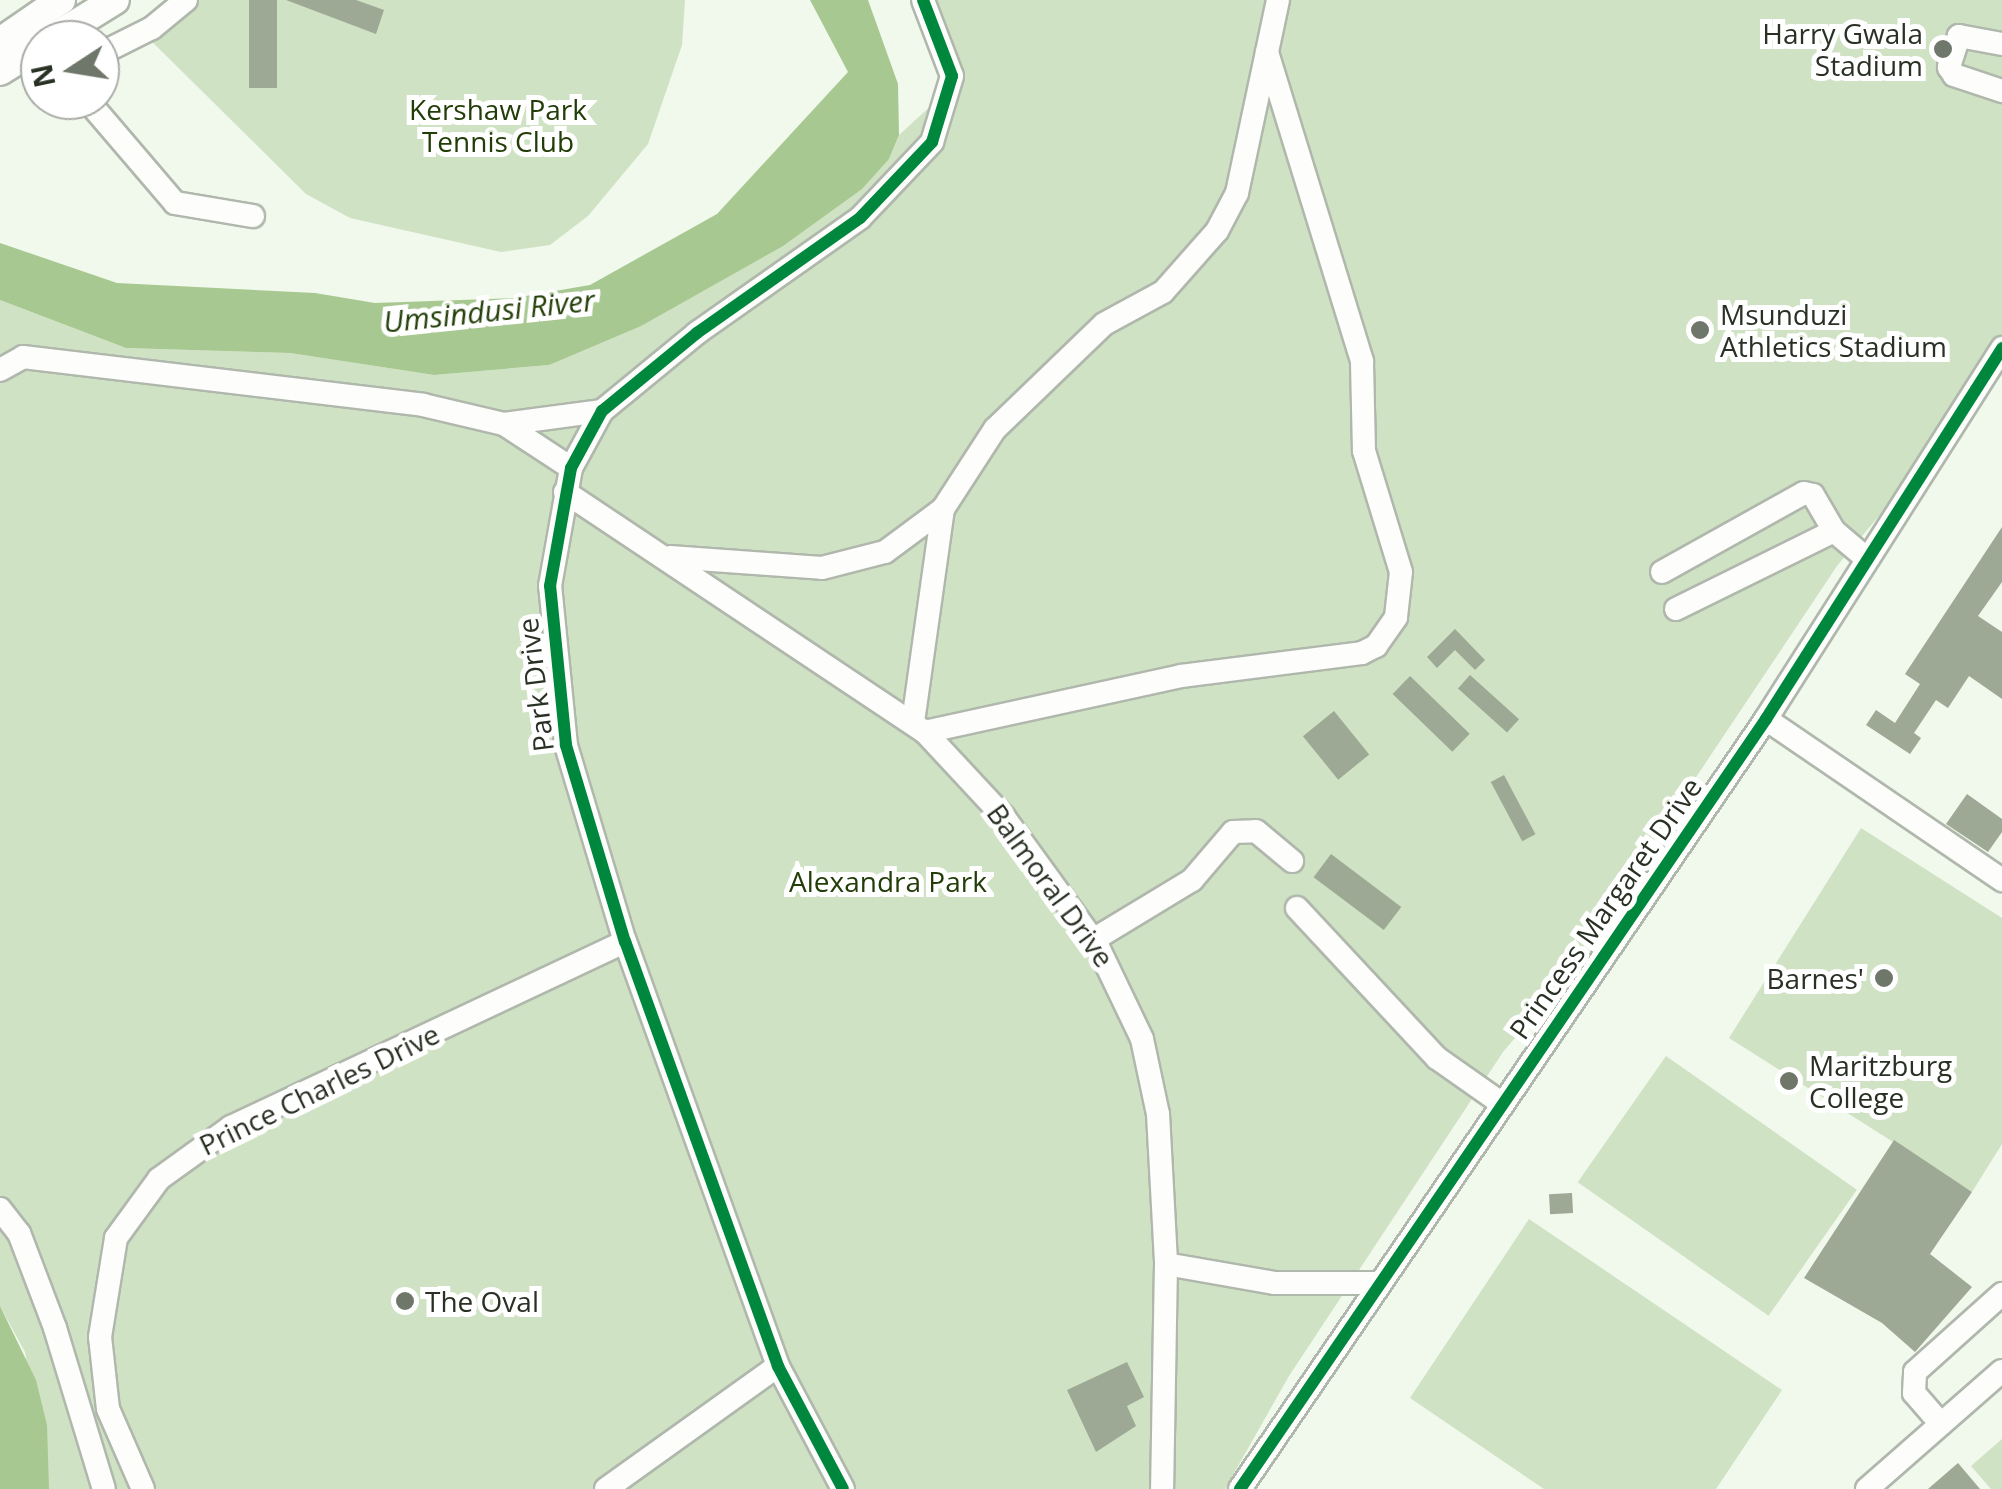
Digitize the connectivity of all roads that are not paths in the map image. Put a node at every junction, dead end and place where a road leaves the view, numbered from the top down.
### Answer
1 (62, 0) edge
2 (115, 0) edge
3 (186, 0) edge
4 (923, 0) edge
5 (1278, 0) edge
6 (44, 20) edge
7 (82, 20) edge
8 (120, 44) edge
9 (2002, 44) edge
10 (20, 46) edge
11 (1267, 52) junction
12 (0, 71) edge
13 (2002, 91) edge
14 (104, 120) edge
15 (253, 216) dead end
16 (2002, 348) edge
17 (0, 370) edge
18 (602, 411) junction
19 (504, 424) junction
20 (571, 468) junction
21 (564, 492) junction
22 (943, 509) junction
23 (1834, 531) junction
24 (663, 556) junction
25 (1866, 558) junction
26 (1662, 572) dead end
27 (1676, 609) dead end
28 (1766, 719) junction
29 (919, 727) junction
30 (1292, 861) dead end
31 (1998, 868) edge
32 (1297, 908) dead end
33 (1093, 940) junction
34 (625, 942) junction
35 (1500, 1104) junction
36 (0, 1209) edge
37 (1166, 1264) junction
38 (1376, 1283) junction
39 (2002, 1294) edge
40 (778, 1366) junction
41 (2002, 1371) edge
42 (1941, 1424) junction
43 (104, 1489) edge
44 (143, 1489) edge
45 (606, 1489) edge
46 (843, 1489) edge
47 (1162, 1489) edge
48 (1240, 1489) edge
49 (1867, 1489) edge

1 - 6 main road
2 - 7 main road
3 - 8 street
4 - 18 street, Park Drive
5 - 11 street
9 - 13 street
10 - 12 main road
11 - 22 street
11 - 29 street
14 - 15 street
16 - 25 street, Princess Margaret Drive
17 - 19 street
18 - 19 street
18 - 20 street, Park Drive
19 - 20 street
20 - 21 street, Park Drive
21 - 24 street, Balmoral Drive
21 - 34 street, Park Drive
22 - 24 street
22 - 29 street
23 - 25 street
23 - 26 street
23 - 27 street
24 - 29 street, Balmoral Drive
25 - 28 street, Princess Margaret Drive
28 - 31 street
28 - 35 street, Princess Margaret Drive
29 - 33 street, Balmoral Drive
30 - 33 street
32 - 35 street
33 - 37 street, Balmoral Drive
34 - 40 street, Park Drive
34 - 44 street, Prince Charles Drive
35 - 38 street, Princess Margaret Drive
36 - 43 street
37 - 38 street
37 - 47 street, Balmoral Drive
38 - 48 street, Princess Margaret Drive
39 - 42 street
40 - 45 street
40 - 46 street, Park Drive
41 - 42 street
42 - 49 street

